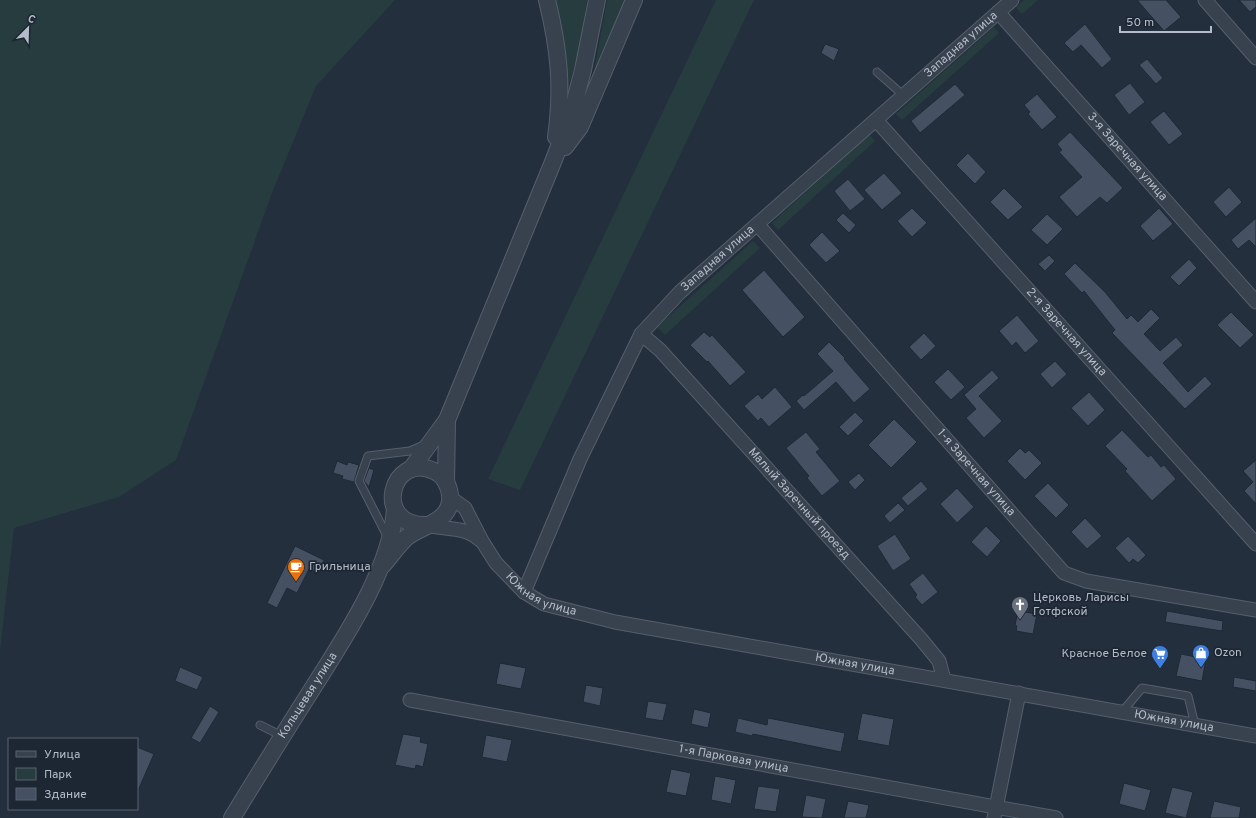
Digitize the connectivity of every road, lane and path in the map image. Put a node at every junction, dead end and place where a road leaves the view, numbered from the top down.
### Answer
1 (547, 0) edge
2 (597, 0) edge
3 (634, 0) edge
4 (1012, 0) edge
5 (1205, 0) edge
6 (998, 12) junction
7 (1256, 58) edge
8 (877, 72) dead end
9 (903, 95) junction
10 (876, 120) junction
11 (553, 162) junction
12 (758, 225) junction
13 (1256, 302) edge
14 (641, 334) junction
15 (447, 420) junction
16 (430, 443) junction
17 (411, 469) junction
18 (446, 482) junction
19 (451, 498) junction
20 (395, 509) junction
21 (427, 525) junction
22 (389, 539) junction
23 (482, 541) junction
24 (1256, 544) edge
25 (379, 570) junction
26 (524, 592) junction
27 (1256, 610) edge
28 (944, 680) junction
29 (1019, 693) junction
30 (410, 700) dead end
31 (1122, 712) junction
32 (260, 725) dead end
33 (1195, 725) junction
34 (282, 736) junction
35 (1256, 736) edge
36 (995, 812) edge
37 (232, 818) edge
38 (1056, 818) edge

1 - 11 street
2 - 11 street
3 - 11 street
4 - 6 street, Западная улица
5 - 7 street
6 - 9 street, Западная улица
6 - 13 street, 3-я Заречная улица
8 - 9 lane
9 - 10 street, Западная улица
10 - 12 street, Западная улица
10 - 24 street, 2-я Заречная улица
11 - 15 street
12 - 14 street, Западная улица
12 - 27 street, 1-я Заречная улица
14 - 26 street, Западная улица
14 - 28 street, Малый Заречный проезд
15 - 16 street
15 - 18 street
16 - 17 street
16 - 22 lane
17 - 18 street
17 - 20 street
18 - 19 street
19 - 21 street
19 - 23 street, Южная улица
20 - 21 street
20 - 22 street
21 - 23 street
21 - 25 street
22 - 25 street
23 - 26 street, Южная улица
25 - 34 street, Кольцевая улица
26 - 28 street, Южная улица
28 - 29 street, Южная улица
29 - 31 street, Южная улица
29 - 36 street
30 - 36 street, 1-я Парковая улица
31 - 33 street, Южная улица
31 - 33 lane
32 - 34 lane
33 - 35 street, Южная улица
34 - 37 street, Кольцевая улица
36 - 38 street, 1-я Парковая улица

